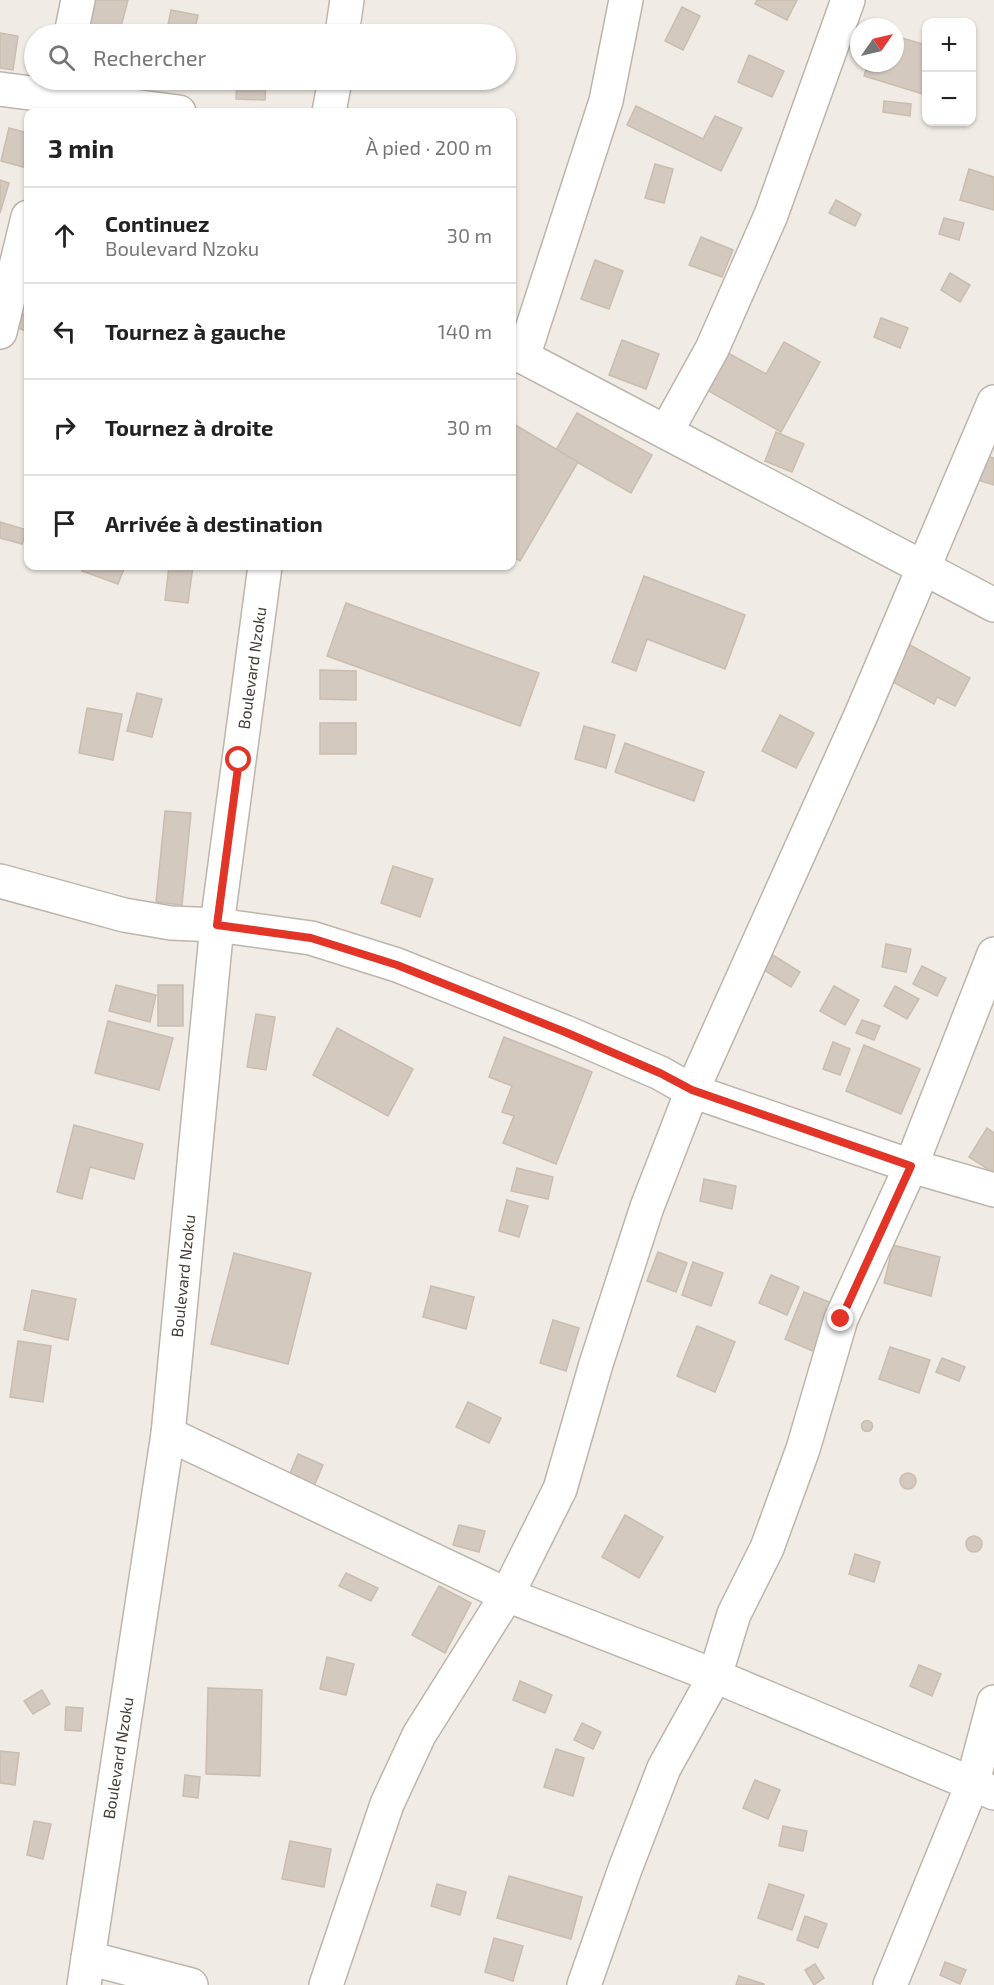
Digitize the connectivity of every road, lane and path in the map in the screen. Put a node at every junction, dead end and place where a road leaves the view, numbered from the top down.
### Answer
1 (78, 0) edge
2 (347, 0) edge
3 (626, 0) edge
4 (848, 0) edge
5 (73, 24) edge
6 (343, 24) edge
7 (0, 89) edge
8 (332, 90) edge
9 (58, 96) edge
10 (149, 108) edge
11 (330, 108) edge
12 (24, 233) edge
13 (0, 332) edge
14 (517, 354) edge
15 (994, 402) edge
16 (666, 432) junction
17 (922, 567) junction
18 (264, 570) edge
19 (994, 605) edge
20 (0, 881) edge
21 (217, 925) junction
22 (994, 954) edge
23 (692, 1090) junction
24 (911, 1166) junction
25 (994, 1190) edge
26 (168, 1434) junction
27 (507, 1595) junction
28 (715, 1676) junction
29 (994, 1702) edge
30 (983, 1789) edge
31 (86, 1972) edge
32 (191, 1985) edge
33 (326, 1985) edge
34 (584, 1985) edge
35 (890, 1985) edge

1 - 5 street
2 - 6 street
3 - 14 street
4 - 16 street
7 - 9 street
8 - 11 street
9 - 10 street
12 - 13 street
14 - 16 street
15 - 17 street
16 - 17 street
17 - 19 street
17 - 23 street
18 - 21 street, Boulevard Nzoku
20 - 21 street
21 - 23 street
21 - 26 street, Boulevard Nzoku
22 - 24 street
23 - 24 street
23 - 27 street
24 - 25 street
24 - 28 street
26 - 27 street
26 - 31 street, Boulevard Nzoku
27 - 28 street
27 - 33 street
28 - 30 street
28 - 34 street
29 - 30 street
30 - 35 street
31 - 32 street

